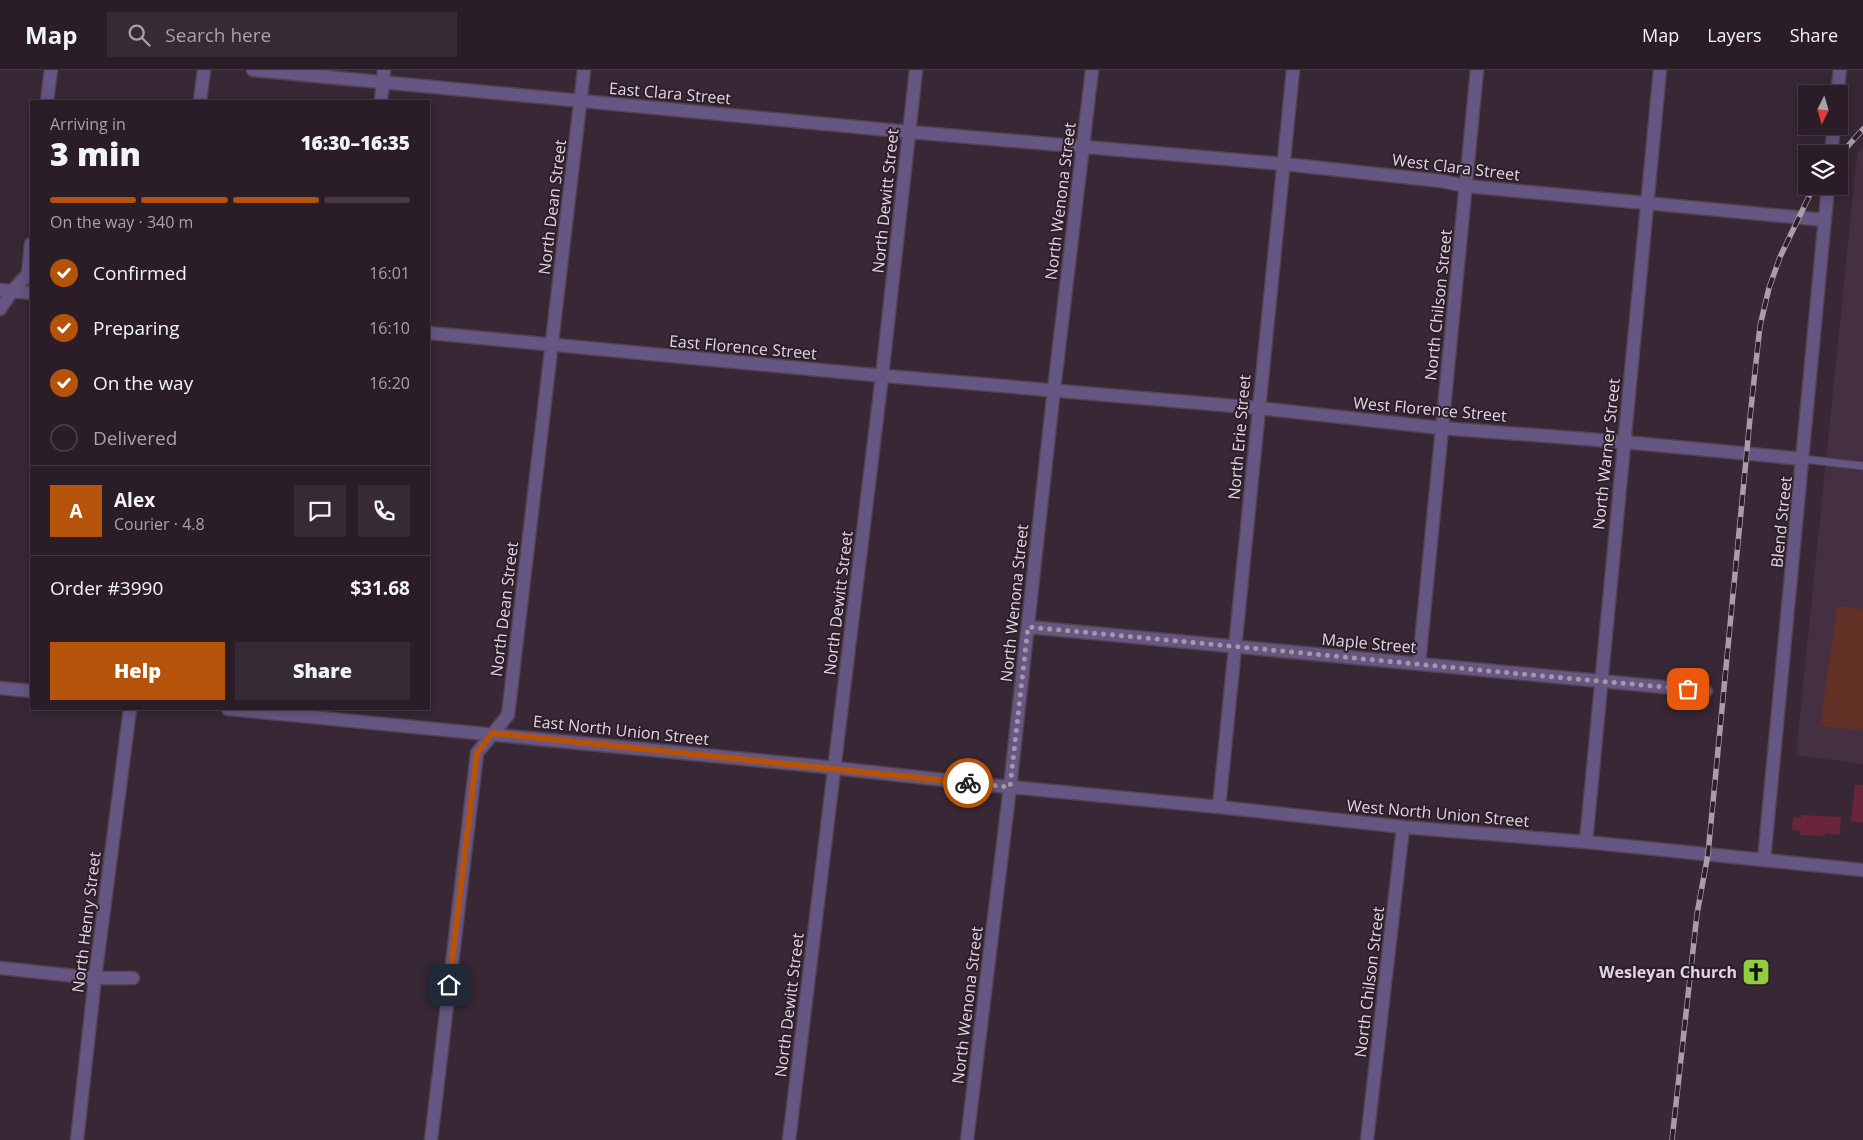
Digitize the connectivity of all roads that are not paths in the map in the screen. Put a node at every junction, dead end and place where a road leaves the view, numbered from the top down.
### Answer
1 (51, 70) edge
2 (204, 70) edge
3 (253, 70) edge
4 (384, 70) edge
5 (584, 70) edge
6 (916, 70) edge
7 (1092, 70) edge
8 (1293, 70) edge
9 (1477, 70) edge
10 (1660, 70) edge
11 (1840, 70) edge
12 (383, 83) junction
13 (1838, 85) edge
14 (47, 100) edge
15 (200, 100) edge
16 (380, 100) edge
17 (580, 101) junction
18 (910, 132) junction
19 (1083, 147) junction
20 (1284, 164) junction
21 (1466, 186) junction
22 (1827, 195) edge
23 (1647, 204) junction
24 (1825, 220) junction
25 (30, 254) edge
26 (6, 291) edge
27 (30, 293) edge
28 (0, 309) edge
29 (430, 332) edge
30 (552, 345) junction
31 (882, 376) junction
32 (1054, 389) junction
33 (1258, 408) junction
34 (1441, 428) junction
35 (1624, 442) junction
36 (1803, 459) junction
37 (1863, 466) edge
38 (1028, 627) junction
39 (1236, 647) junction
40 (1419, 664) junction
41 (1600, 682) junction
42 (0, 688) edge
43 (30, 691) edge
44 (1706, 691) dead end
45 (130, 710) edge
46 (248, 710) edge
47 (308, 713) edge
48 (492, 733) junction
49 (834, 768) junction
50 (1010, 787) junction
51 (1219, 807) junction
52 (1403, 828) junction
53 (1586, 842) junction
54 (1764, 860) junction
55 (1863, 870) edge
56 (0, 968) edge
57 (95, 978) junction
58 (133, 978) dead end
59 (77, 1140) edge
60 (431, 1140) edge
61 (789, 1140) edge
62 (968, 1140) edge
63 (1367, 1140) edge

1 - 14 street
2 - 15 street
3 - 12 street, East Clara Street
4 - 12 street
5 - 17 street, North Dean Street
6 - 18 street, North Dewitt Street
7 - 19 street, North Wenona Street
8 - 20 street, North Erie Street
9 - 21 street, North Chilson Street
10 - 23 street, North Warner Street
11 - 13 street
12 - 16 street
12 - 17 street, East Clara Street
17 - 18 street, East Clara Street
17 - 30 street, North Dean Street
18 - 19 street, East Clara Street
18 - 31 street, North Dewitt Street
19 - 20 street, West Clara Street
19 - 32 street, North Wenona Street
20 - 21 street, West Clara Street
20 - 33 street, North Erie Street
21 - 23 street, West Clara Street
21 - 34 street, North Chilson Street
22 - 24 street, Blend Street
23 - 24 street, West Clara Street
23 - 35 street, North Warner Street
24 - 36 street, Blend Street
25 - 26 street
26 - 27 street
26 - 28 street
29 - 30 street, East Florence Street
30 - 31 street, East Florence Street
30 - 48 street, North Dean Street
31 - 32 street, East Florence Street
31 - 49 street, North Dewitt Street
32 - 33 street, West Florence Street
32 - 38 street, North Wenona Street
33 - 34 street, West Florence Street
33 - 39 street, North Erie Street
34 - 35 street, West Florence Street
34 - 40 street, North Chilson Street
35 - 36 street, West Florence Street
35 - 41 street, North Warner Street
36 - 37 lane
36 - 54 street, Blend Street
38 - 39 street, Maple Street
38 - 50 street, North Wenona Street
39 - 40 street, Maple Street
39 - 51 street, North Erie Street
40 - 41 street, Maple Street
41 - 44 street, Maple Street
41 - 53 street, North Warner Street
42 - 43 street
45 - 57 street, North Henry Street
46 - 47 street, East North Union Street
47 - 48 street, East North Union Street
48 - 49 street, East North Union Street
48 - 60 street, North Dean Street
49 - 50 street, East North Union Street
49 - 61 street, North Dewitt Street
50 - 51 street, West North Union Street
50 - 62 street, North Wenona Street
51 - 52 street, West North Union Street
52 - 53 street, West North Union Street
52 - 63 street, North Chilson Street
53 - 54 street, West North Union Street
54 - 55 street, West North Union Street
56 - 57 street
57 - 58 street
57 - 59 street, North Henry Street

